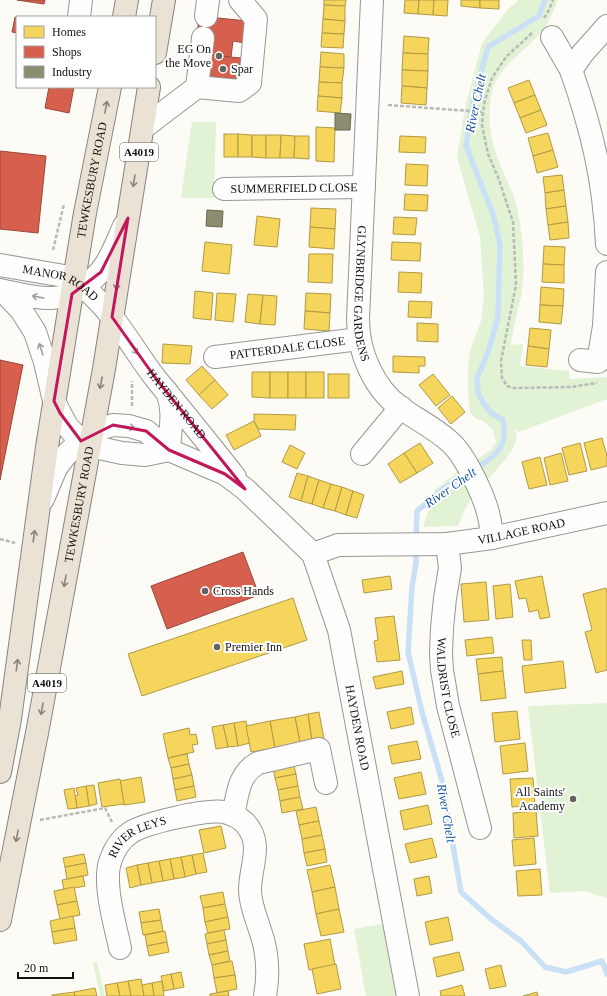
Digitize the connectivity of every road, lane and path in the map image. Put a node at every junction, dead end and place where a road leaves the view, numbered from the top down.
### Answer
1 (82, 0) edge
2 (127, 0) edge
3 (164, 0) edge
4 (240, 0) edge
5 (372, 0) edge
6 (553, 0) edge
7 (79, 16) edge
8 (124, 16) edge
9 (607, 26) edge
10 (543, 29) junction
11 (203, 38) dead end
12 (156, 47) edge
13 (571, 70) junction
14 (197, 86) junction
15 (110, 88) edge
16 (149, 88) edge
17 (367, 104) junction
18 (483, 112) junction
19 (143, 128) junction
20 (364, 187) junction
21 (224, 189) dead end
22 (128, 218) junction
23 (607, 244) edge
24 (0, 265) edge
25 (607, 272) edge
26 (76, 287) junction
27 (2, 290) edge
28 (112, 317) junction
29 (359, 339) junction
30 (215, 358) dead end
31 (580, 360) dead end
32 (133, 379) dead end
33 (604, 382) dead end
34 (166, 390) junction
35 (54, 400) junction
36 (132, 408) dead end
37 (400, 408) junction
38 (88, 440) junction
39 (169, 450) junction
40 (362, 454) dead end
41 (245, 489) junction
42 (607, 513) edge
43 (37, 514) junction
44 (492, 538) junction
45 (441, 544) junction
46 (313, 554) junction
47 (0, 772) edge
48 (326, 783) dead end
49 (233, 815) junction
50 (20, 823) junction
51 (480, 828) dead end
52 (121, 841) junction
53 (0, 920) edge
54 (120, 948) dead end
55 (265, 996) edge
56 (408, 996) edge

1 - 7 street
2 - 8 highway
3 - 12 highway
4 - 14 street
5 - 17 street, GLYNBRIDGE GARDENS
6 - 10 path
9 - 13 street
10 - 13 street
10 - 18 path
11 - 14 street
13 - 23 street
14 - 19 street
26 -> 15 highway, TEWKESBURY ROAD / A4019
16 - 19 highway, TEWKESBURY ROAD / A4019
17 - 18 path
17 - 20 street, GLYNBRIDGE GARDENS
18 - 33 path
19 -> 22 highway, TEWKESBURY ROAD / A4019
20 - 21 street, SUMMERFIELD CLOSE
20 - 29 street, GLYNBRIDGE GARDENS
22 - 26 street
22 -> 28 highway, TEWKESBURY ROAD / A4019
24 - 26 street, MANOR ROAD
25 - 31 street
26 -> 27 street, MANOR ROAD
26 - 28 street, MANOR ROAD
26 - 35 highway, TEWKESBURY ROAD / A4019
35 -> 27 street
28 -> 34 street, HAYDEN ROAD
28 -> 38 highway, TEWKESBURY ROAD / A4019
29 - 30 street, PATTERDALE CLOSE
29 - 37 street, GLYNBRIDGE GARDENS
32 - 36 path
34 - 39 street
34 - 41 street, HAYDEN ROAD
35 - 38 street
35 - 43 highway, TEWKESBURY ROAD / A4019
37 - 40 street
37 - 44 street, GLYNBRIDGE GARDENS
38 - 39 street
38 - 43 street
38 -> 50 highway, TEWKESBURY ROAD / A4019
39 - 41 street, HAYDEN ROAD
41 - 46 street, HAYDEN ROAD
42 - 44 street, VILLAGE ROAD
47 -> 43 highway, TEWKESBURY ROAD / A4019
44 - 45 street, VILLAGE ROAD
45 - 46 street, VILLAGE ROAD
45 - 51 street, WALDRIST CLOSE
46 - 56 street, HAYDEN ROAD
48 - 49 street
49 - 52 street, RIVER LEYS
49 - 55 street, RIVER LEYS
50 - 52 path
50 -> 53 highway, TEWKESBURY ROAD / A4019
52 - 54 street, RIVER LEYS

